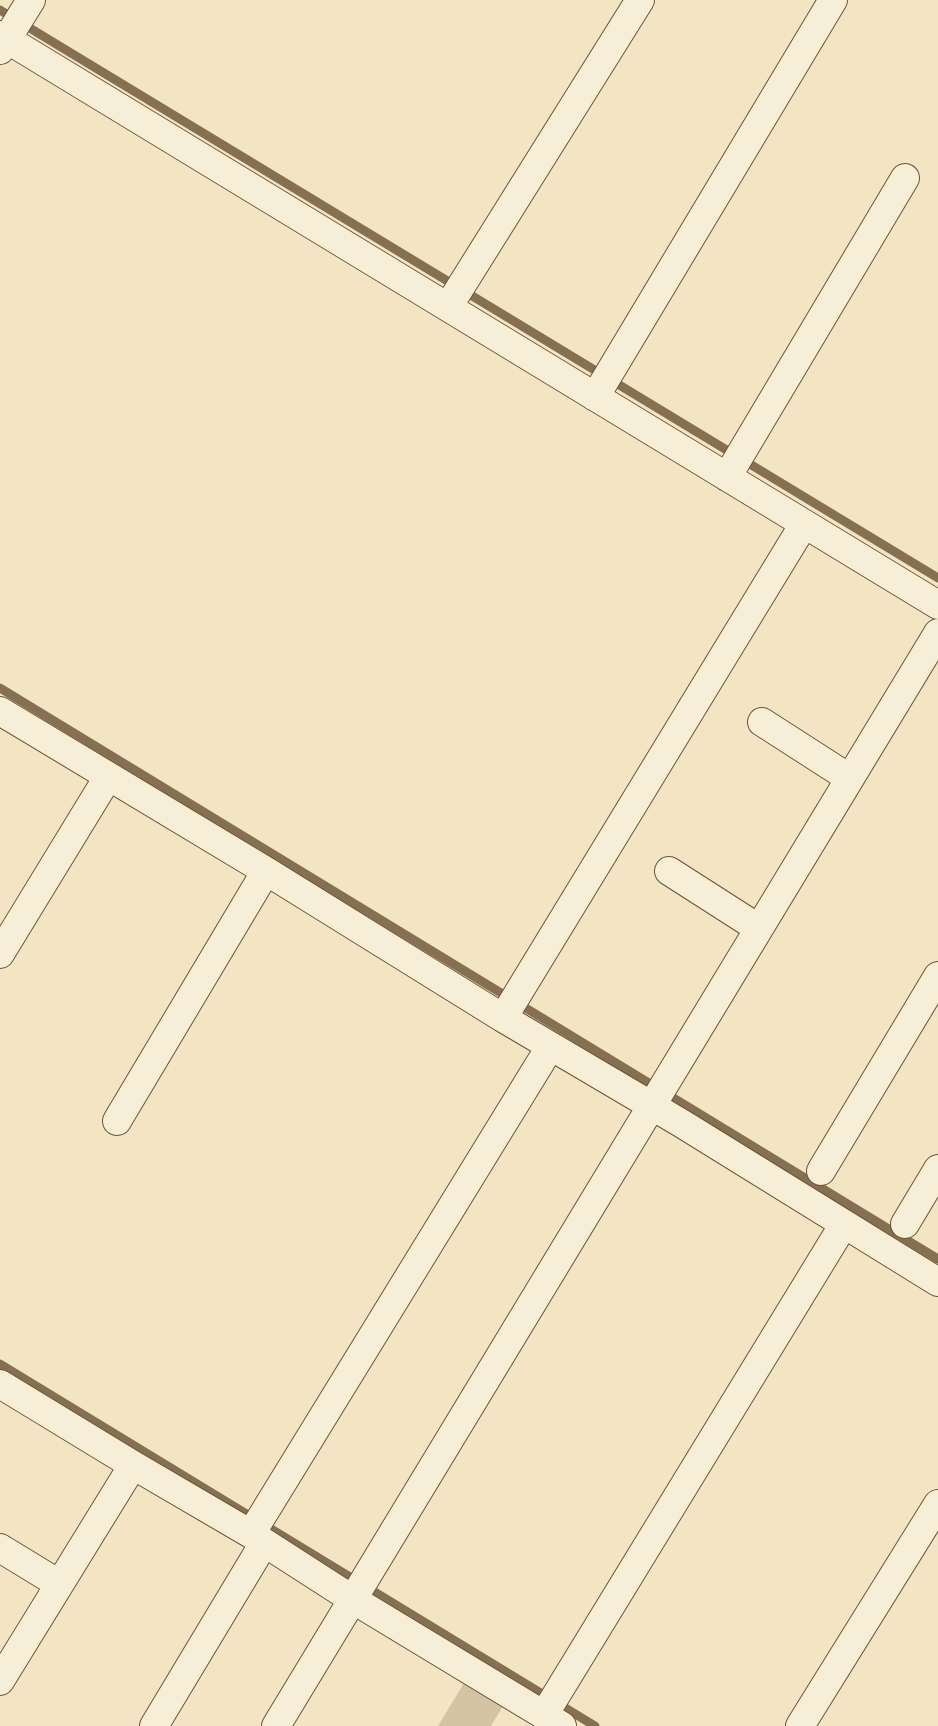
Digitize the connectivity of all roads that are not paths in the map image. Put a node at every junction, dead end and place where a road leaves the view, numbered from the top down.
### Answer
1 (640, 0) edge
2 (833, 0) edge
3 (12, 28) edge
4 (904, 178) dead end
5 (456, 294) junction
6 (603, 383) junction
7 (734, 464) junction
8 (804, 524) junction
9 (938, 606) edge
10 (938, 633) edge
11 (0, 711) edge
12 (762, 722) dead end
13 (108, 777) junction
14 (850, 778) junction
15 (266, 871) junction
16 (668, 871) dead end
17 (758, 928) junction
18 (0, 954) edge
19 (938, 976) edge
20 (510, 1007) junction
21 (550, 1047) junction
22 (658, 1097) junction
23 (116, 1121) dead end
24 (938, 1169) edge
25 (821, 1172) dead end
26 (844, 1224) junction
27 (905, 1224) dead end
28 (938, 1282) edge
29 (0, 1384) edge
30 (133, 1465) junction
31 (938, 1504) edge
32 (258, 1530) junction
33 (0, 1548) edge
34 (59, 1584) junction
35 (359, 1589) junction
36 (0, 1680) edge
37 (552, 1711) edge
38 (154, 1726) edge
39 (276, 1726) edge
40 (800, 1726) edge

1 - 5 street
2 - 6 street
3 - 5 street
4 - 7 street
5 - 6 street
6 - 7 street
7 - 8 street
8 - 9 street
8 - 20 street
10 - 14 street
11 - 13 street
12 - 14 street
13 - 15 street
13 - 18 street
14 - 17 street
15 - 20 street
15 - 23 street
16 - 17 street
17 - 22 street
19 - 25 street
20 - 21 street
21 - 22 street
21 - 32 street
22 - 26 street
22 - 35 street
24 - 27 street
26 - 28 street
26 - 37 street
29 - 30 street
30 - 32 street
30 - 34 street
31 - 40 street
32 - 35 street
32 - 38 street
33 - 34 street
34 - 36 street
35 - 37 street
35 - 39 street

